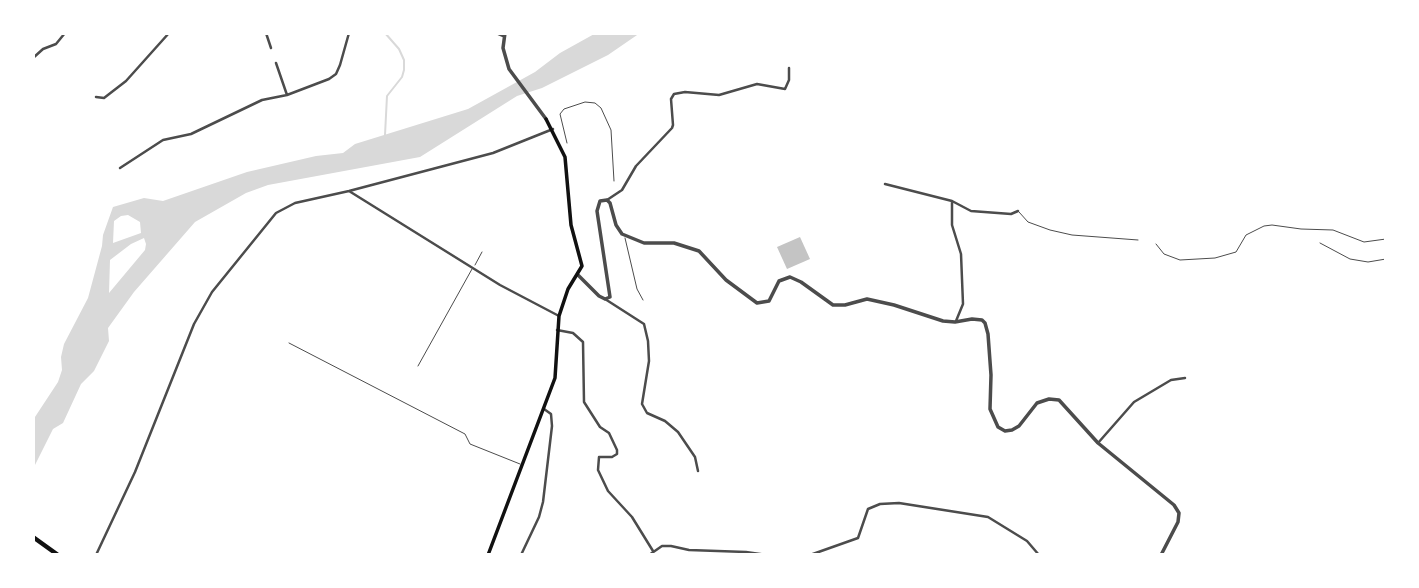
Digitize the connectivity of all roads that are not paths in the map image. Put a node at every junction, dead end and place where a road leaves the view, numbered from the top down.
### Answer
1 (65, 33) edge
2 (169, 33) edge
3 (266, 33) edge
4 (349, 33) edge
5 (497, 33) edge
6 (504, 34) edge
7 (271, 48) dead end
8 (33, 58) edge
9 (276, 63) dead end
10 (789, 68) dead end
11 (287, 95) junction
12 (96, 97) dead end
13 (546, 119) joint
14 (553, 129) junction
15 (568, 143) dead end
16 (120, 168) dead end
17 (614, 181) dead end
18 (885, 184) dead end
19 (349, 191) junction
20 (607, 200) junction
21 (952, 201) junction
22 (1018, 211) joint
23 (625, 236) junction
24 (1386, 239) edge
25 (1138, 240) dead end
26 (1320, 243) dead end
27 (1156, 244) dead end
28 (482, 252) dead end
29 (1386, 259) edge
30 (473, 268) junction
31 (578, 275) junction
32 (605, 299) junction
33 (643, 300) dead end
34 (559, 316) junction
35 (955, 322) junction
36 (557, 330) junction
37 (289, 343) dead end
38 (418, 366) dead end
39 (1185, 378) dead end
40 (544, 409) junction
41 (1098, 443) junction
42 (522, 465) junction
43 (698, 471) dead end
44 (1386, 536) edge
45 (33, 537) edge
46 (1386, 550) edge
47 (653, 551) junction
48 (58, 555) edge
49 (96, 555) edge
50 (488, 555) edge
51 (521, 555) edge
52 (649, 555) edge
53 (767, 555) edge
54 (810, 555) edge
55 (1039, 555) edge
56 (1161, 555) edge

1 - 8 street
2 - 12 street
3 - 7 street
4 - 11 street
5 - 6 street
6 - 13 street
9 - 11 street
10 - 20 street
11 - 16 street
13 - 14 main road
14 - 19 street
14 - 31 main road
15 - 17 lane
18 - 21 street
19 - 30 street
19 - 49 street
20 - 23 street
20 - 32 street
21 - 22 street
21 - 35 street
22 - 25 lane
23 - 33 lane
23 - 35 street
24 - 27 lane
26 - 29 lane
28 - 30 lane
30 - 34 street
30 - 38 lane
31 - 32 street
31 - 34 main road
32 - 43 street
34 - 36 main road
35 - 41 street
36 - 40 main road
36 - 47 street
37 - 42 lane
39 - 41 street
40 - 42 main road
40 - 51 street
41 - 56 street
42 - 50 main road
44 - 46 street
45 - 48 highway
47 - 52 street
47 - 53 street
54 - 55 street

